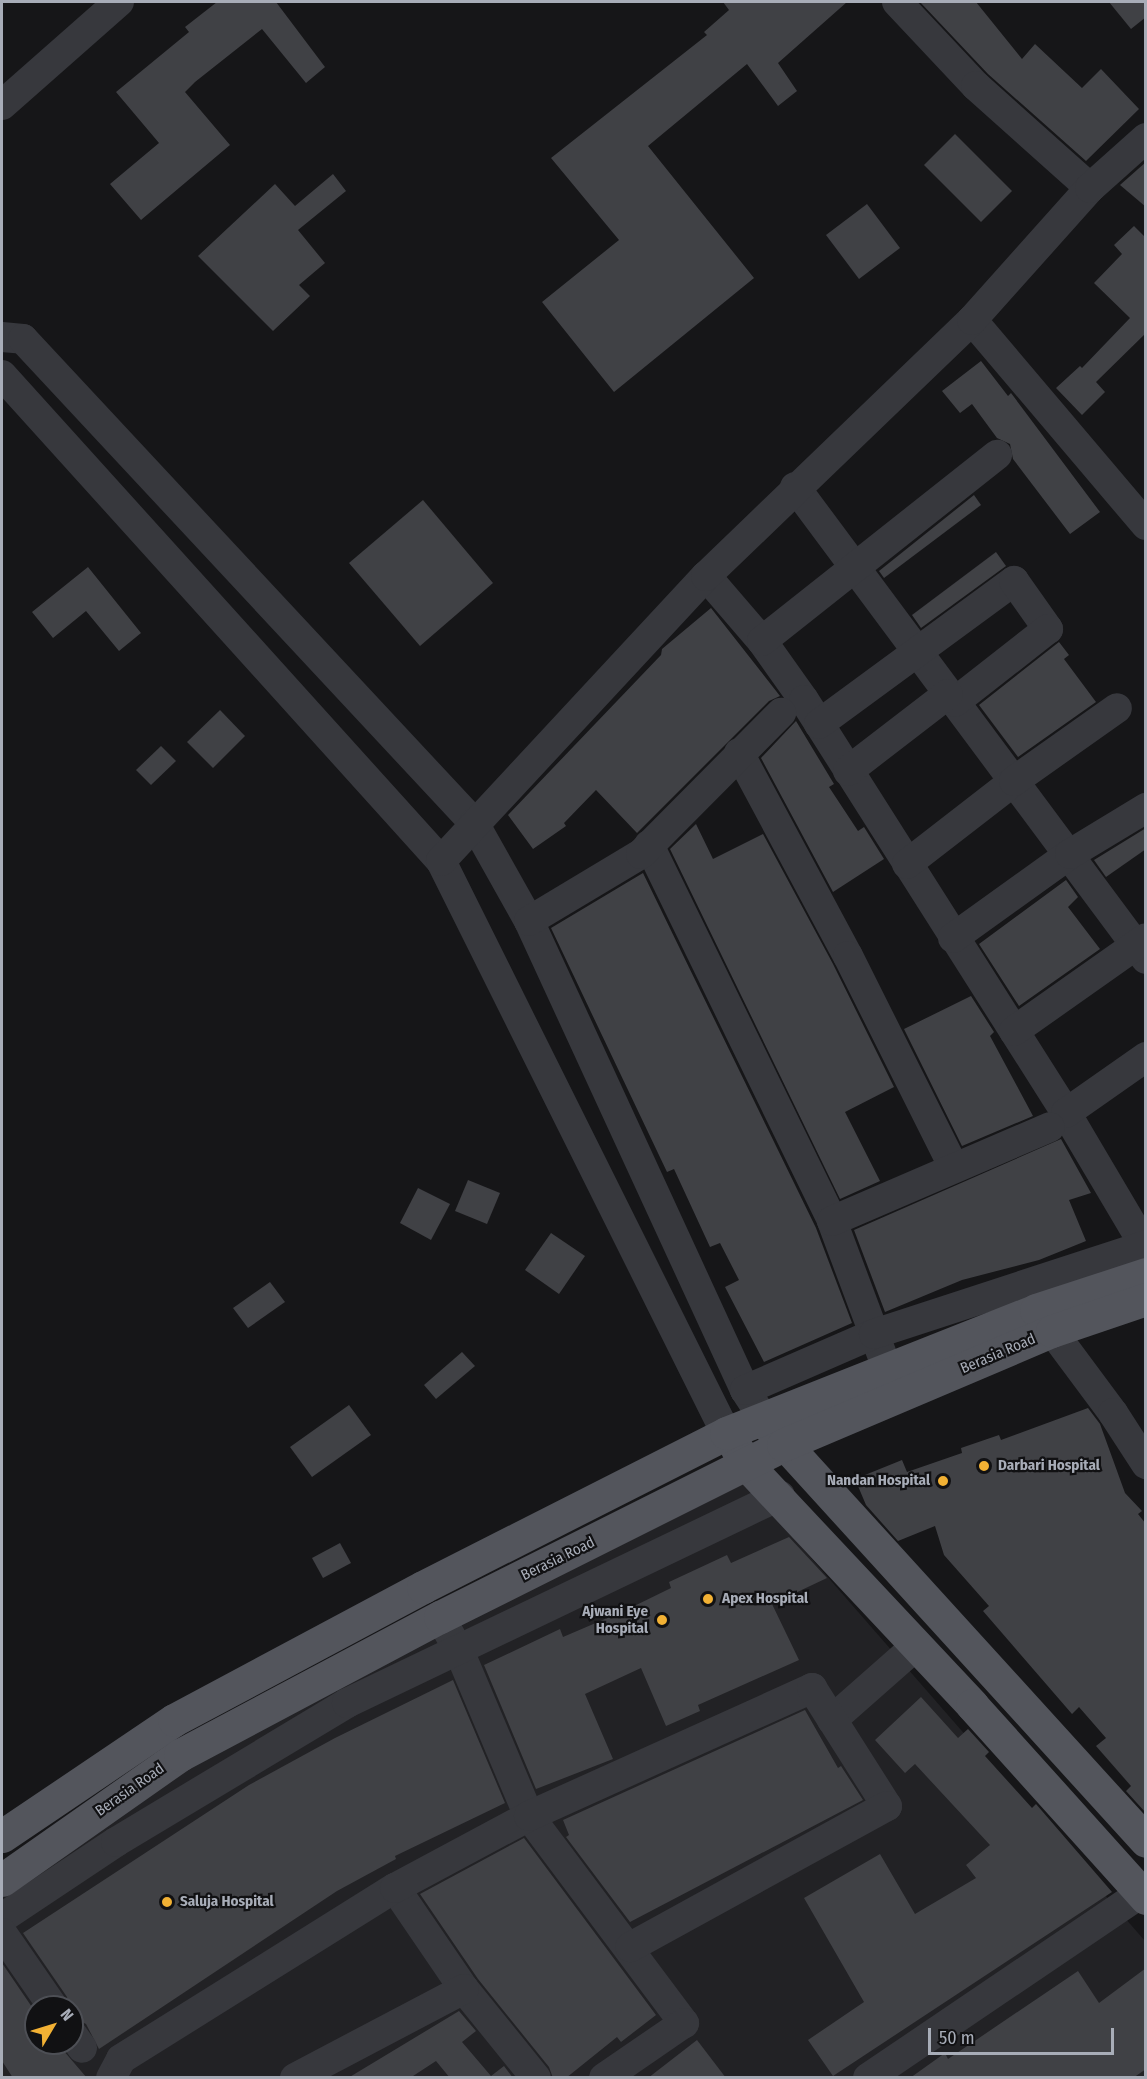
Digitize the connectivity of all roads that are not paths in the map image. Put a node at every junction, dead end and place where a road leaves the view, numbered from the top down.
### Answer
1 (119, 2) edge
2 (897, 2) edge
3 (2, 105) edge
4 (1146, 138) edge
5 (1090, 188) junction
6 (972, 320) junction
7 (2, 337) edge
8 (2, 375) edge
9 (997, 455) dead end
10 (795, 487) junction
11 (1146, 525) edge
12 (855, 567) junction
13 (706, 576) junction
14 (762, 641) junction
15 (917, 651) junction
16 (951, 698) junction
17 (1117, 708) dead end
18 (781, 713) dead end
19 (819, 724) junction
20 (738, 753) junction
21 (849, 771) junction
22 (1014, 781) junction
23 (1146, 808) edge
24 (474, 822) junction
25 (649, 845) junction
26 (1070, 854) junction
27 (441, 861) junction
28 (907, 864) junction
29 (529, 921) junction
30 (953, 938) junction
31 (1142, 948) edge
32 (1014, 1031) junction
33 (1146, 1057) edge
34 (1058, 1120) junction
35 (954, 1168) junction
36 (832, 1221) junction
37 (1145, 1255) edge
38 (1146, 1299) edge
39 (1044, 1321) junction
40 (874, 1334) junction
41 (892, 1382) junction
42 (745, 1390) junction
43 (1113, 1413) junction
44 (763, 1418) junction
45 (1146, 1424) edge
46 (726, 1433) junction
47 (783, 1445) junction
48 (1146, 1464) edge
49 (747, 1466) junction
50 (780, 1496) junction
51 (440, 1617) junction
52 (917, 1645) junction
53 (460, 1653) junction
54 (1031, 1718) junction
55 (832, 1720) junction
56 (1005, 1741) junction
57 (529, 1816) junction
58 (2, 1836) edge
59 (1146, 1841) edge
60 (2, 1880) edge
61 (395, 1888) junction
62 (1144, 1894) edge
63 (2, 1918) edge
64 (2, 1933) edge
65 (630, 1947) junction
66 (464, 1989) junction
67 (45, 1995) edge
68 (111, 2078) edge
69 (295, 2078) edge
70 (536, 2078) edge
71 (604, 2078) edge
72 (868, 2078) edge

1 - 3 street
2 - 5 street
4 - 5 street
5 - 6 street
6 - 10 street
6 - 11 street
7 - 24 street
8 - 27 street
9 - 12 street
10 - 12 street
10 - 13 street
12 - 14 street
12 - 15 street
13 - 14 street
13 - 24 street
14 - 19 street
15 - 16 street
15 - 16 street
15 - 19 street
16 - 21 street
16 - 22 street
17 - 22 street
18 - 20 street
19 - 21 street
20 - 25 street
20 - 35 street
21 - 28 street
22 - 26 street
22 - 28 street
23 - 26 street
24 - 27 street
24 - 29 street
25 - 29 street
25 - 36 street
26 - 30 street
26 - 31 street
27 - 46 street
28 - 30 street
29 - 42 street
30 - 32 street
31 - 32 street
32 - 34 street
33 - 34 street
34 - 35 street
34 - 37 street
35 - 36 street
36 - 40 street
37 - 39 main road, Berasia Road
37 - 40 street
38 - 39 main road, Berasia Road
39 - 41 main road, Berasia Road
39 - 43 street
40 - 41 street
40 - 42 street
41 - 44 main road, Berasia Road
41 - 47 main road, Berasia Road
42 - 44 street
43 - 45 street
43 - 48 street
44 - 46 main road, Berasia Road
44 - 47 main road
46 - 49 main road
46 - 58 main road, Berasia Road
47 - 49 main road, Berasia Road
47 - 54 main road
49 - 50 main road
49 - 51 main road, Berasia Road
50 - 52 main road
50 - 53 street
51 - 53 street
51 - 60 main road, Berasia Road
52 - 55 street
52 - 56 main road
53 - 57 street
53 - 63 street
54 - 56 main road
54 - 59 main road
55 - 57 street
55 - 65 street
56 - 62 main road
57 - 61 street
57 - 65 street
61 - 66 street
61 - 68 street
62 - 72 street
64 - 67 street
65 - 71 street
66 - 69 street
66 - 70 street

